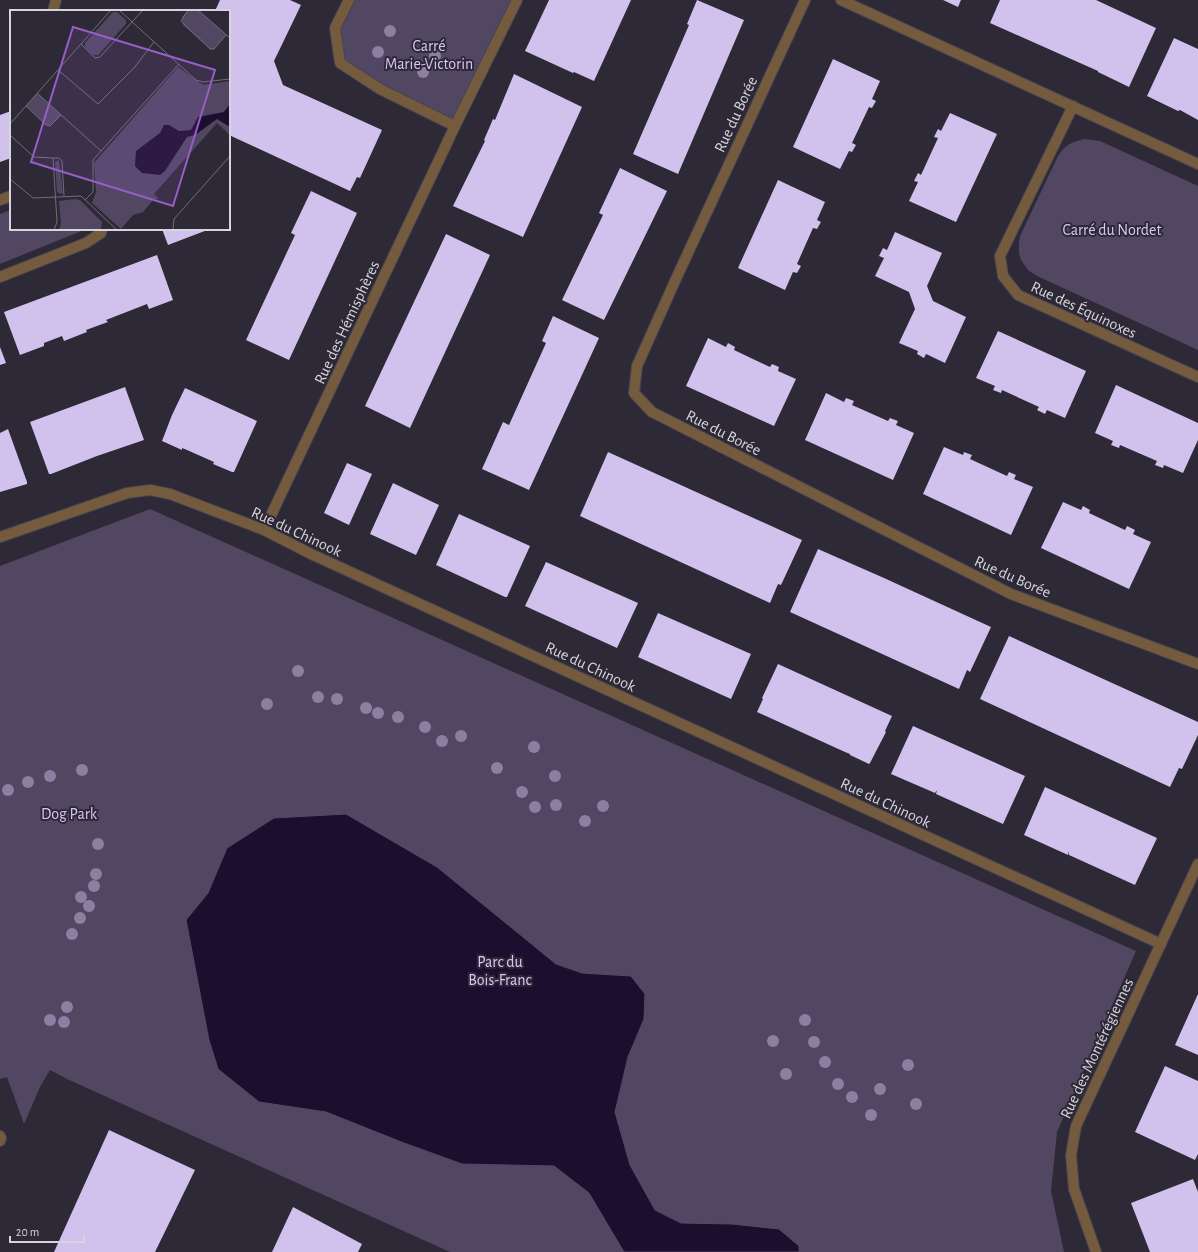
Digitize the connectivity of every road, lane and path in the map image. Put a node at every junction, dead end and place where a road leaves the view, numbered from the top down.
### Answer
1 (56, 0) edge
2 (349, 0) edge
3 (516, 0) edge
4 (805, 0) edge
5 (842, 0) edge
6 (53, 10) edge
7 (1073, 106) junction
8 (455, 126) junction
9 (1198, 164) edge
10 (10, 196) edge
11 (0, 200) edge
12 (102, 230) edge
13 (0, 277) edge
14 (1198, 377) edge
15 (264, 530) junction
16 (0, 537) edge
17 (1198, 664) edge
18 (1198, 864) edge
19 (1161, 944) junction
20 (0, 1136) edge
21 (0, 1141) edge
22 (1096, 1252) edge

1 - 6 street
2 - 8 street
3 - 8 street, Rue des Hémisphères
4 - 17 street, Rue du Borée
5 - 7 street
7 - 9 street
7 - 14 street, Rue des Équinoxes
8 - 15 street, Rue des Hémisphères
10 - 11 street
12 - 13 street
15 - 16 street, Rue du Chinook
15 - 19 street, Rue du Chinook
18 - 19 street, Rue des Montérégiennes
19 - 22 street, Rue des Montérégiennes
20 - 21 street

